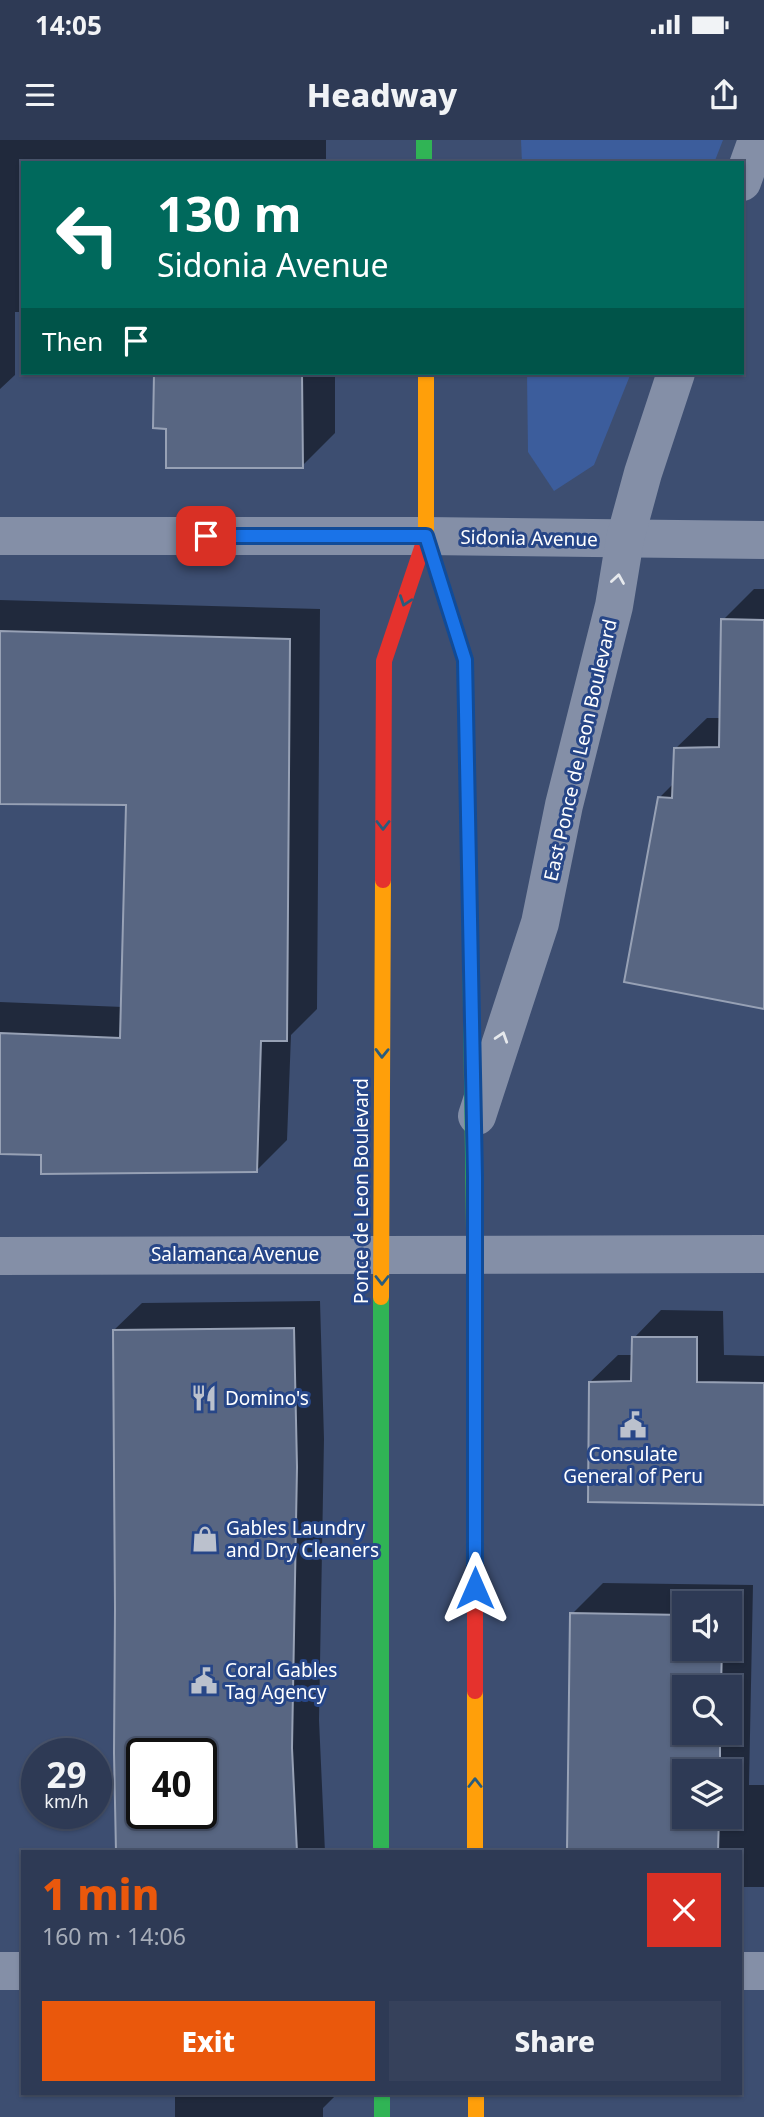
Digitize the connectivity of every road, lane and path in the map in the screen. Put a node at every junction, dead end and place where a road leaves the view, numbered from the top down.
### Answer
1 (424, 140) edge
2 (757, 140) edge
3 (424, 161) edge
4 (744, 176) edge
5 (426, 375) edge
6 (675, 375) edge
7 (0, 536) edge
8 (426, 536) junction
9 (625, 539) junction
10 (764, 540) edge
11 (474, 1125) junction
12 (382, 1254) junction
13 (474, 1254) junction
14 (764, 1254) edge
15 (0, 1256) edge
16 (382, 1850) edge
17 (475, 1850) edge
18 (0, 1971) edge
19 (21, 1971) edge
20 (742, 1971) edge
21 (764, 1971) edge
22 (382, 2095) edge
23 (476, 2095) edge
24 (382, 2117) edge
25 (476, 2117) edge

1 - 3 street
2 - 4 street
5 - 8 street, Ponce de Leon Boulevard
6 - 9 street, East Ponce de Leon Boulevard
7 - 8 street, Sidonia Avenue
8 - 9 street, Sidonia Avenue
8 - 11 street, Ponce de Leon Boulevard
8 -> 12 street, Ponce de Leon Boulevard
9 - 10 street, Sidonia Avenue
11 -> 9 street, East Ponce de Leon Boulevard
11 - 13 street, Ponce de Leon Boulevard
12 - 13 street, Salamanca Avenue
12 - 15 street, Salamanca Avenue
12 -> 16 street, Ponce de Leon Boulevard
13 - 14 street, Salamanca Avenue
17 -> 13 street, Ponce de Leon Boulevard
18 - 19 street
20 - 21 street
22 - 24 street
23 - 25 street

